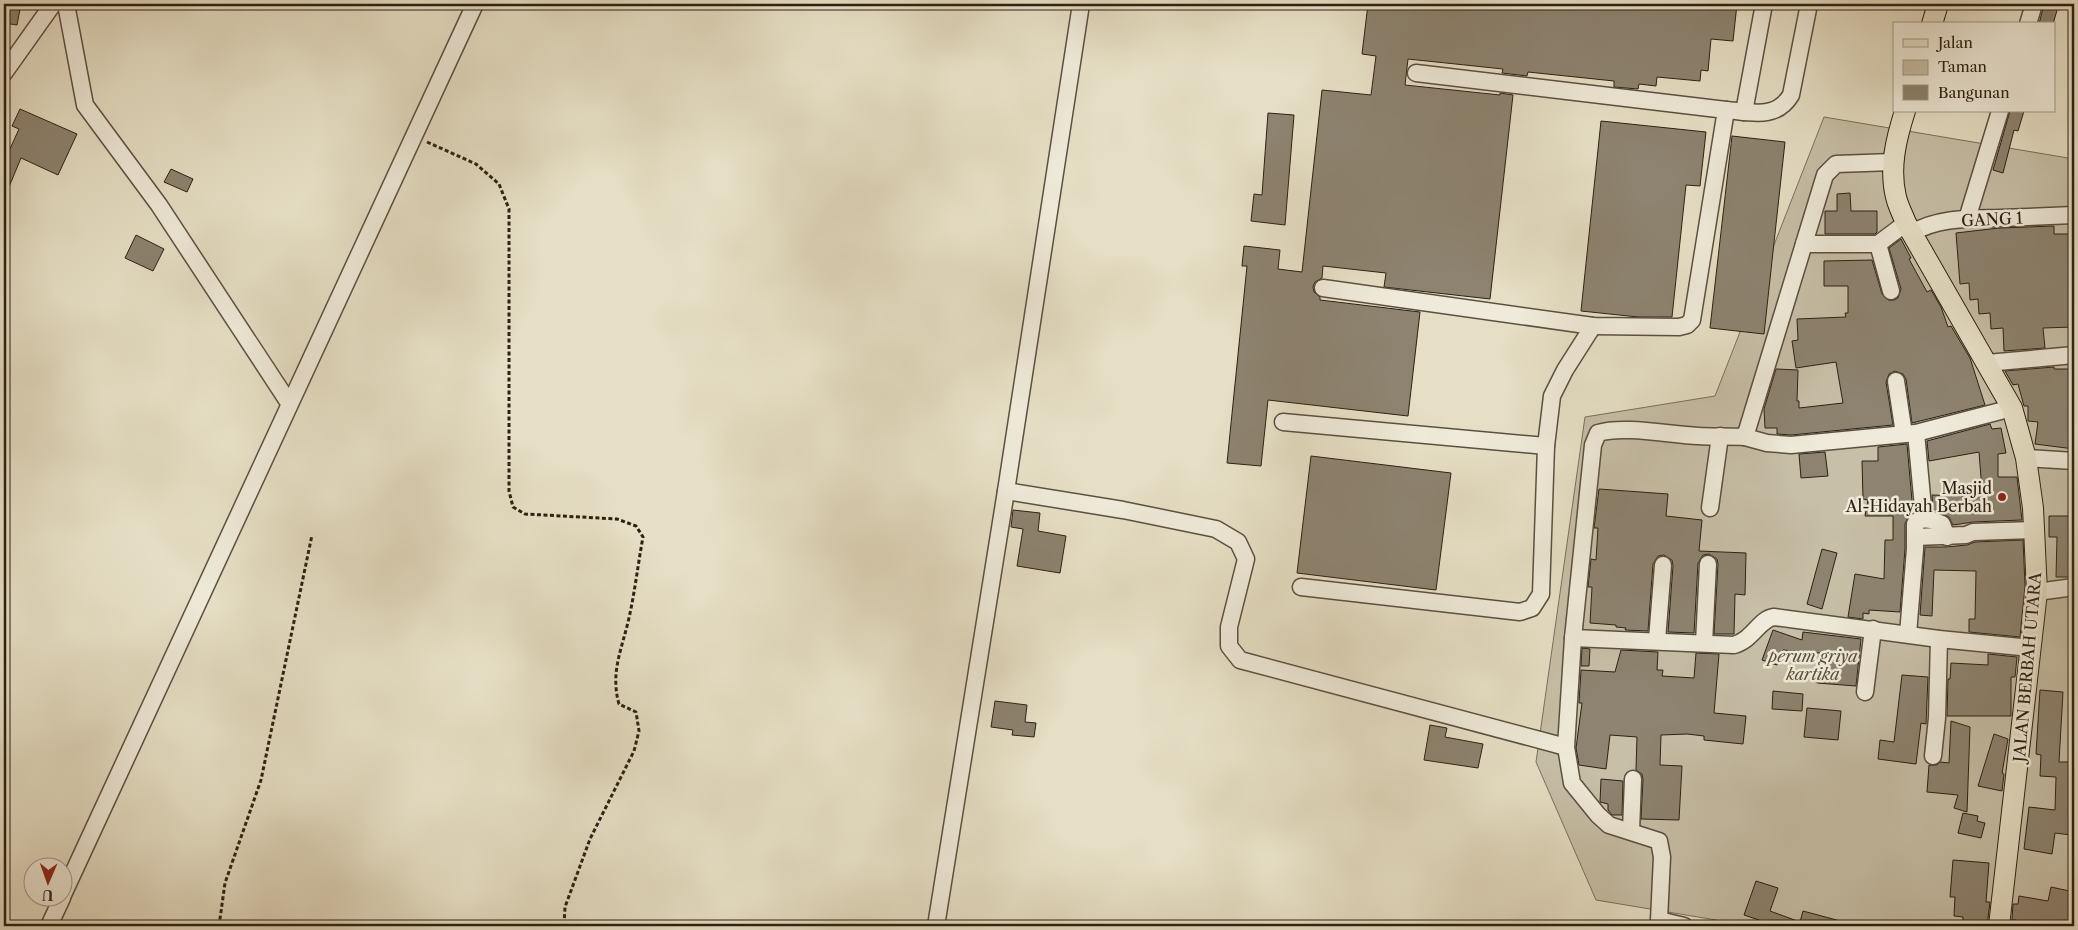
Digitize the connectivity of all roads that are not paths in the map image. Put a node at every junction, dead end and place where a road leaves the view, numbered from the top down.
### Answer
1 (53, 4) edge
2 (66, 4) edge
3 (475, 4) edge
4 (1081, 4) edge
5 (1764, 4) edge
6 (1809, 4) edge
7 (1938, 4) edge
8 (2034, 4) edge
9 (1933, 22) edge
10 (2029, 22) edge
11 (4, 73) edge
12 (1416, 73) dead end
13 (1726, 110) junction
14 (1744, 112) junction
15 (1905, 112) edge
16 (2000, 112) edge
17 (1893, 162) junction
18 (2074, 215) edge
19 (1967, 219) junction
20 (1909, 228) junction
21 (1804, 244) junction
22 (1878, 244) junction
23 (1323, 288) dead end
24 (1891, 291) dead end
25 (1592, 326) junction
26 (2074, 355) edge
27 (1987, 363) junction
28 (1896, 381) dead end
29 (289, 403) junction
30 (2012, 408) junction
31 (1283, 422) dead end
32 (1910, 434) junction
33 (1720, 436) junction
34 (1745, 436) junction
35 (1546, 446) junction
36 (2026, 458) junction
37 (2074, 461) edge
38 (1006, 491) junction
39 (1710, 508) dead end
40 (1924, 518) junction
41 (2035, 530) junction
42 (1915, 537) junction
43 (1947, 537) junction
44 (1708, 564) dead end
45 (1663, 565) dead end
46 (1301, 587) dead end
47 (2074, 587) edge
48 (2037, 592) junction
49 (1873, 629) junction
50 (1908, 634) junction
51 (1573, 638) junction
52 (1939, 638) junction
53 (1657, 640) junction
54 (1704, 643) junction
55 (2031, 648) junction
56 (1864, 692) dead end
57 (1566, 747) junction
58 (1932, 756) dead end
59 (1633, 779) dead end
60 (1631, 831) junction
61 (72, 875) edge
62 (57, 908) edge
63 (1658, 923) edge
64 (49, 926) edge
65 (936, 926) edge
66 (1684, 926) edge
67 (1999, 926) edge

1 - 11 street
2 - 29 street
3 - 29 street
4 - 38 street
5 - 14 street
6 - 14 street
7 - 9 main road
8 - 10 street
12 - 13 street
13 - 14 street
13 - 25 street
15 - 17 main road, JALAN BERBAH UTARA
16 - 19 street
17 - 20 main road, JALAN BERBAH UTARA
17 - 21 street
18 - 19 street, GANG 1
19 - 20 street, GANG 1
20 - 22 street, GANG 1
20 - 27 main road, JALAN BERBAH UTARA
21 - 22 street
21 - 34 street
22 - 24 street
23 - 25 street
25 - 35 street
26 - 27 street
27 - 30 main road, JALAN BERBAH UTARA
28 - 32 street
29 - 61 street
30 - 32 street
30 - 36 main road, JALAN BERBAH UTARA
31 - 35 street
32 - 34 street
32 - 40 street
33 - 34 street
33 - 39 street
33 - 51 street
35 - 46 street
36 - 37 street
36 - 41 main road, JALAN BERBAH UTARA
38 - 57 street
38 - 65 street
40 - 42 street
40 - 43 street
41 - 43 street
41 - 48 main road, JALAN BERBAH UTARA
42 - 43 street
42 - 50 street
44 - 54 street
45 - 53 street
47 - 48 street
48 - 55 main road, JALAN BERBAH UTARA
49 - 50 street
49 - 54 street
49 - 56 street
50 - 52 street
51 - 53 street
51 - 57 street
52 - 55 street
52 - 58 street
53 - 54 street
55 - 67 main road, JALAN BERBAH UTARA
57 - 60 street
59 - 60 street
60 - 63 street
62 - 64 street
63 - 66 street

